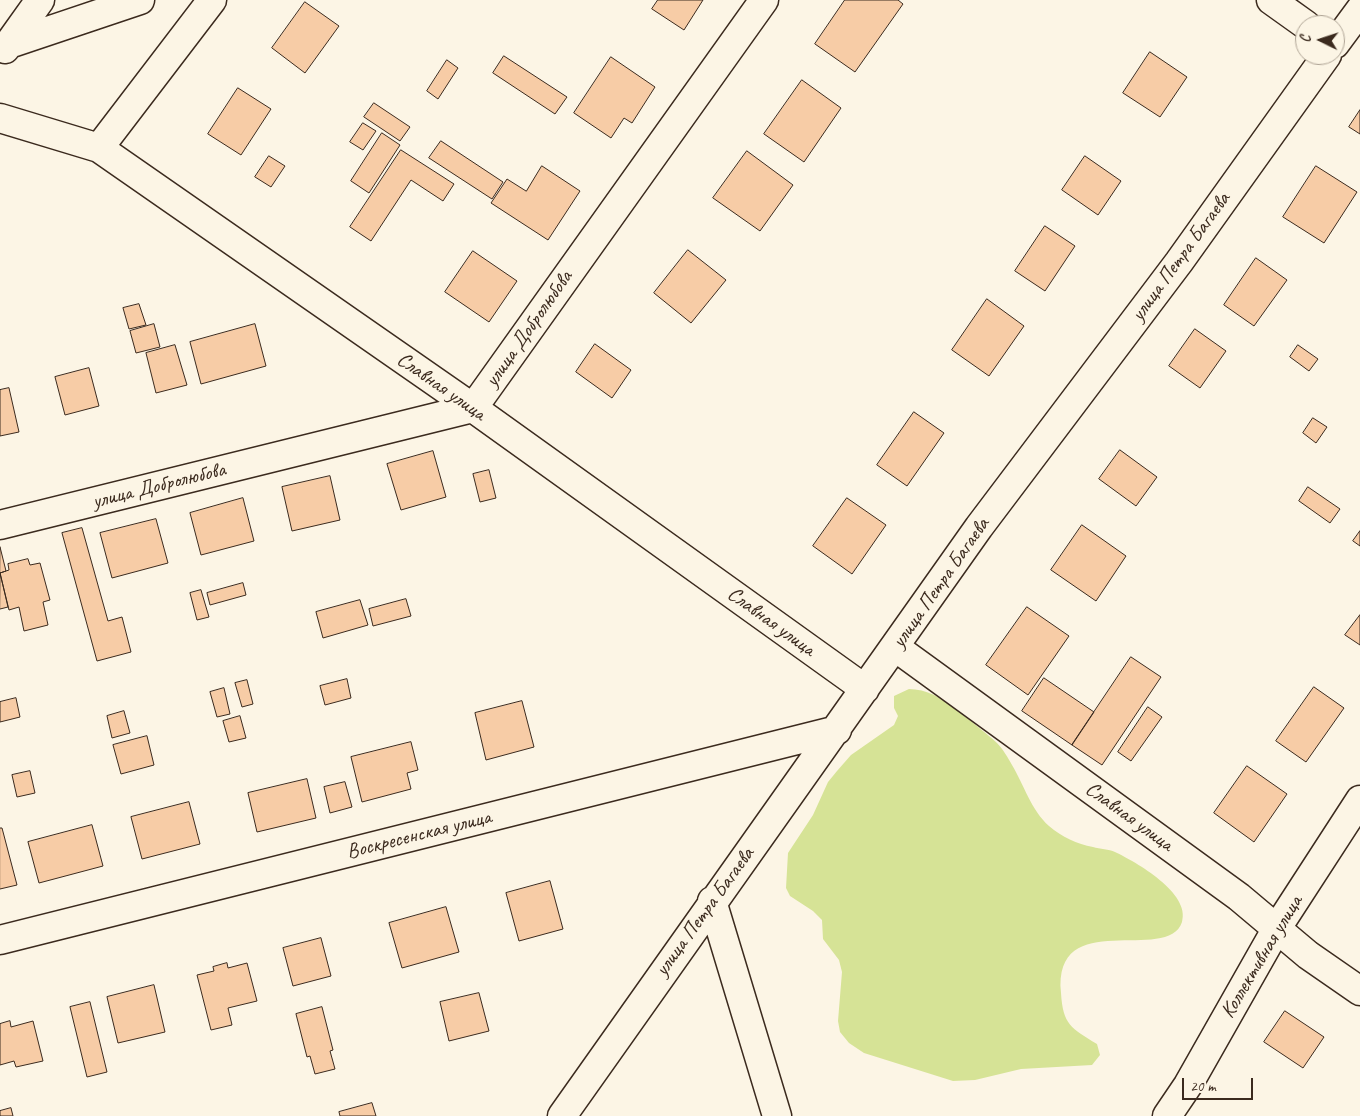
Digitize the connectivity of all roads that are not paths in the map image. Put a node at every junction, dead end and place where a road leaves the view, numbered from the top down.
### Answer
1 (40, 0) edge
2 (140, 0) edge
3 (212, 0) edge
4 (764, 0) edge
5 (1271, 0) edge
6 (1360, 10) edge
7 (1295, 17) edge
8 (1345, 30) edge
9 (3, 50) edge
10 (1320, 65) edge
11 (0, 118) edge
12 (99, 148) junction
13 (473, 408) junction
14 (0, 525) edge
15 (895, 647) junction
16 (865, 689) junction
17 (837, 730) junction
18 (1360, 800) edge
19 (712, 901) junction
20 (1277, 928) junction
21 (0, 940) edge
22 (1360, 991) edge
23 (562, 1116) edge
24 (777, 1116) edge
25 (1167, 1116) edge

1 - 9 street
2 - 9 street
3 - 12 street
4 - 13 street, улица Добролюбова
5 - 7 street
6 - 8 street
10 - 15 street, улица Петра Багаева
11 - 12 street, Славная улица
12 - 13 street, Славная улица
13 - 14 street, улица Добролюбова
13 - 16 street, Славная улица
15 - 16 street, улица Петра Багаева
15 - 20 street, Славная улица
16 - 17 street, улица Петра Багаева
17 - 19 street, улица Петра Багаева
17 - 21 street, Воскресенская улица
18 - 20 street, Коллективная улица
19 - 23 street, улица Петра Багаева
19 - 24 street
20 - 22 street, Славная улица
20 - 25 street, Коллективная улица

